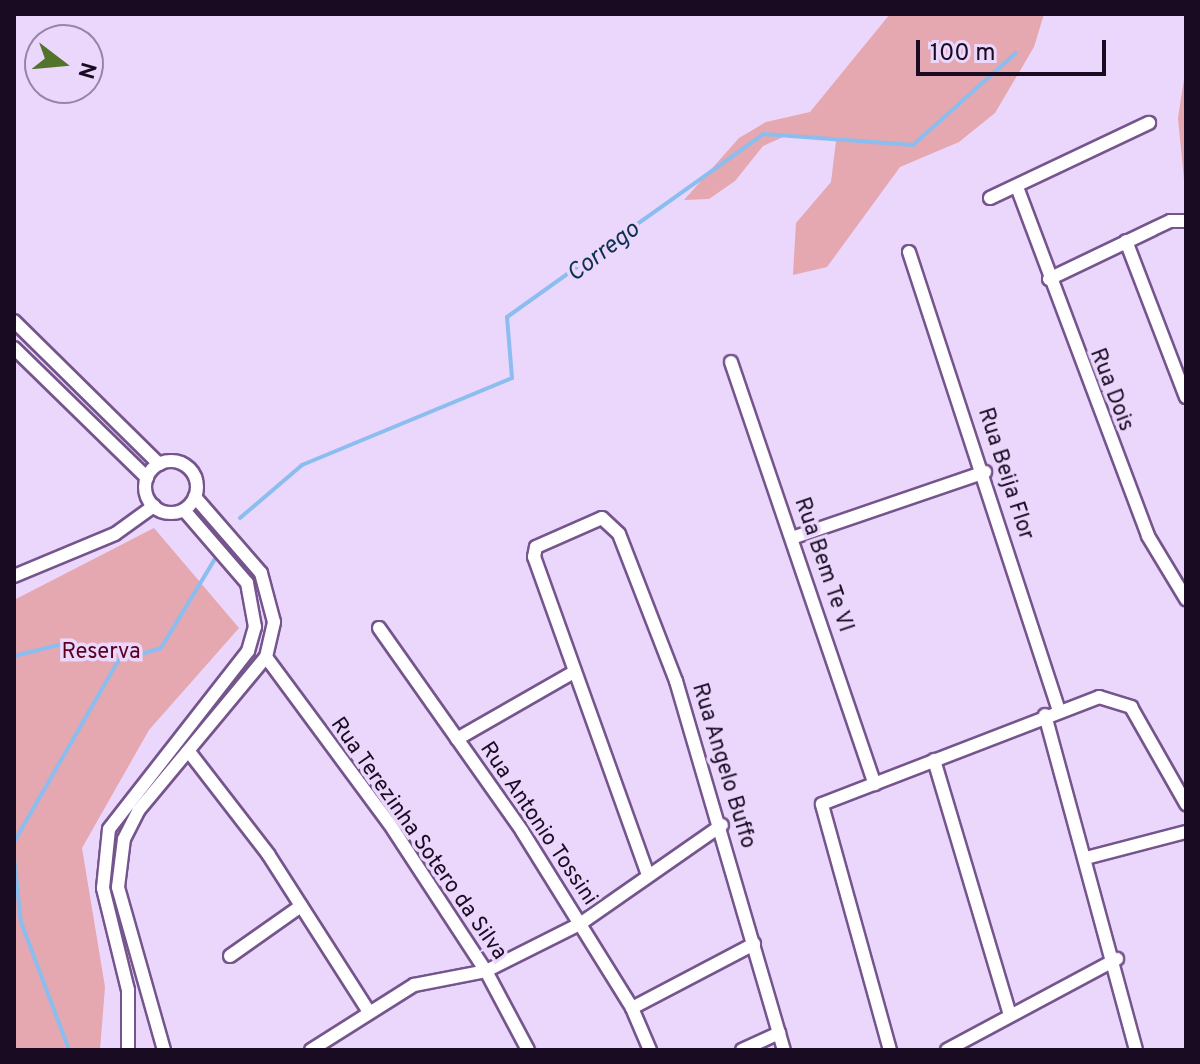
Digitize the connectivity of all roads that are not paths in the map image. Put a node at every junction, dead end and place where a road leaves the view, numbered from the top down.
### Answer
1 (1149, 123) dead end
2 (1017, 187) junction
3 (990, 198) dead end
4 (1186, 221) edge
5 (1126, 241) junction
6 (909, 252) dead end
7 (1049, 279) junction
8 (14, 321) edge
9 (14, 348) edge
10 (731, 362) dead end
11 (1186, 397) edge
12 (159, 464) junction
13 (985, 472) junction
14 (147, 478) junction
15 (195, 497) junction
16 (154, 506) junction
17 (184, 510) junction
18 (795, 537) junction
19 (14, 576) edge
20 (1186, 599) edge
21 (379, 628) dead end
22 (266, 657) junction
23 (574, 672) junction
24 (1052, 712) junction
25 (457, 739) junction
26 (190, 753) junction
27 (934, 760) junction
28 (875, 784) junction
29 (1186, 804) edge
30 (722, 825) junction
31 (1186, 832) edge
32 (1086, 858) junction
33 (648, 875) junction
34 (301, 906) junction
35 (580, 924) junction
36 (754, 944) junction
37 (230, 956) dead end
38 (1117, 959) junction
39 (486, 971) junction
40 (632, 1008) junction
41 (367, 1009) junction
42 (1010, 1015) junction
43 (779, 1033) junction
44 (523, 1048) edge
45 (128, 1050) edge
46 (164, 1050) edge
47 (311, 1050) edge
48 (650, 1050) edge
49 (742, 1050) edge
50 (784, 1050) edge
51 (890, 1050) edge
52 (947, 1050) edge
53 (1136, 1050) edge

1 - 2 street
2 - 3 street
2 - 7 street, Rua Dois
4 - 5 street
5 - 7 street
5 - 11 street
6 - 13 street, Rua Beija Flor
7 - 20 street, Rua Dois
8 - 12 street
9 - 14 street
10 - 18 street, Rua Bem Te VI
12 - 14 street
12 - 15 street
13 - 18 street
13 - 24 street, Rua Beija Flor
14 - 16 street
15 - 17 street
15 - 22 street
16 - 17 street
16 - 19 street
17 - 45 street
18 - 28 street, Rua Bem Te VI
21 - 25 street, Rua Antonio Tossini
22 - 26 street
22 - 39 street, Rua Terezinha Sotero da Silva
23 - 25 street
23 - 30 street, Rua Angelo Buffo
23 - 33 street
24 - 27 street
24 - 29 street
24 - 32 street, Rua Beija Flor
25 - 35 street, Rua Antonio Tossini
26 - 34 street
26 - 46 street
27 - 28 street
27 - 42 street
28 - 51 street
30 - 33 street
30 - 36 street, Rua Angelo Buffo
31 - 32 street
32 - 38 street, Rua Beija Flor
33 - 35 street
34 - 37 street
34 - 41 street
35 - 39 street
35 - 40 street, Rua Antonio Tossini
36 - 40 street
36 - 43 street, Rua Angelo Buffo
38 - 42 street
38 - 53 street, Rua Beija Flor
39 - 41 street
39 - 44 street, Rua Terezinha Sotero da Silva
40 - 48 street, Rua Antonio Tossini
41 - 47 street
42 - 52 street
43 - 49 street
43 - 50 street, Rua Angelo Buffo

